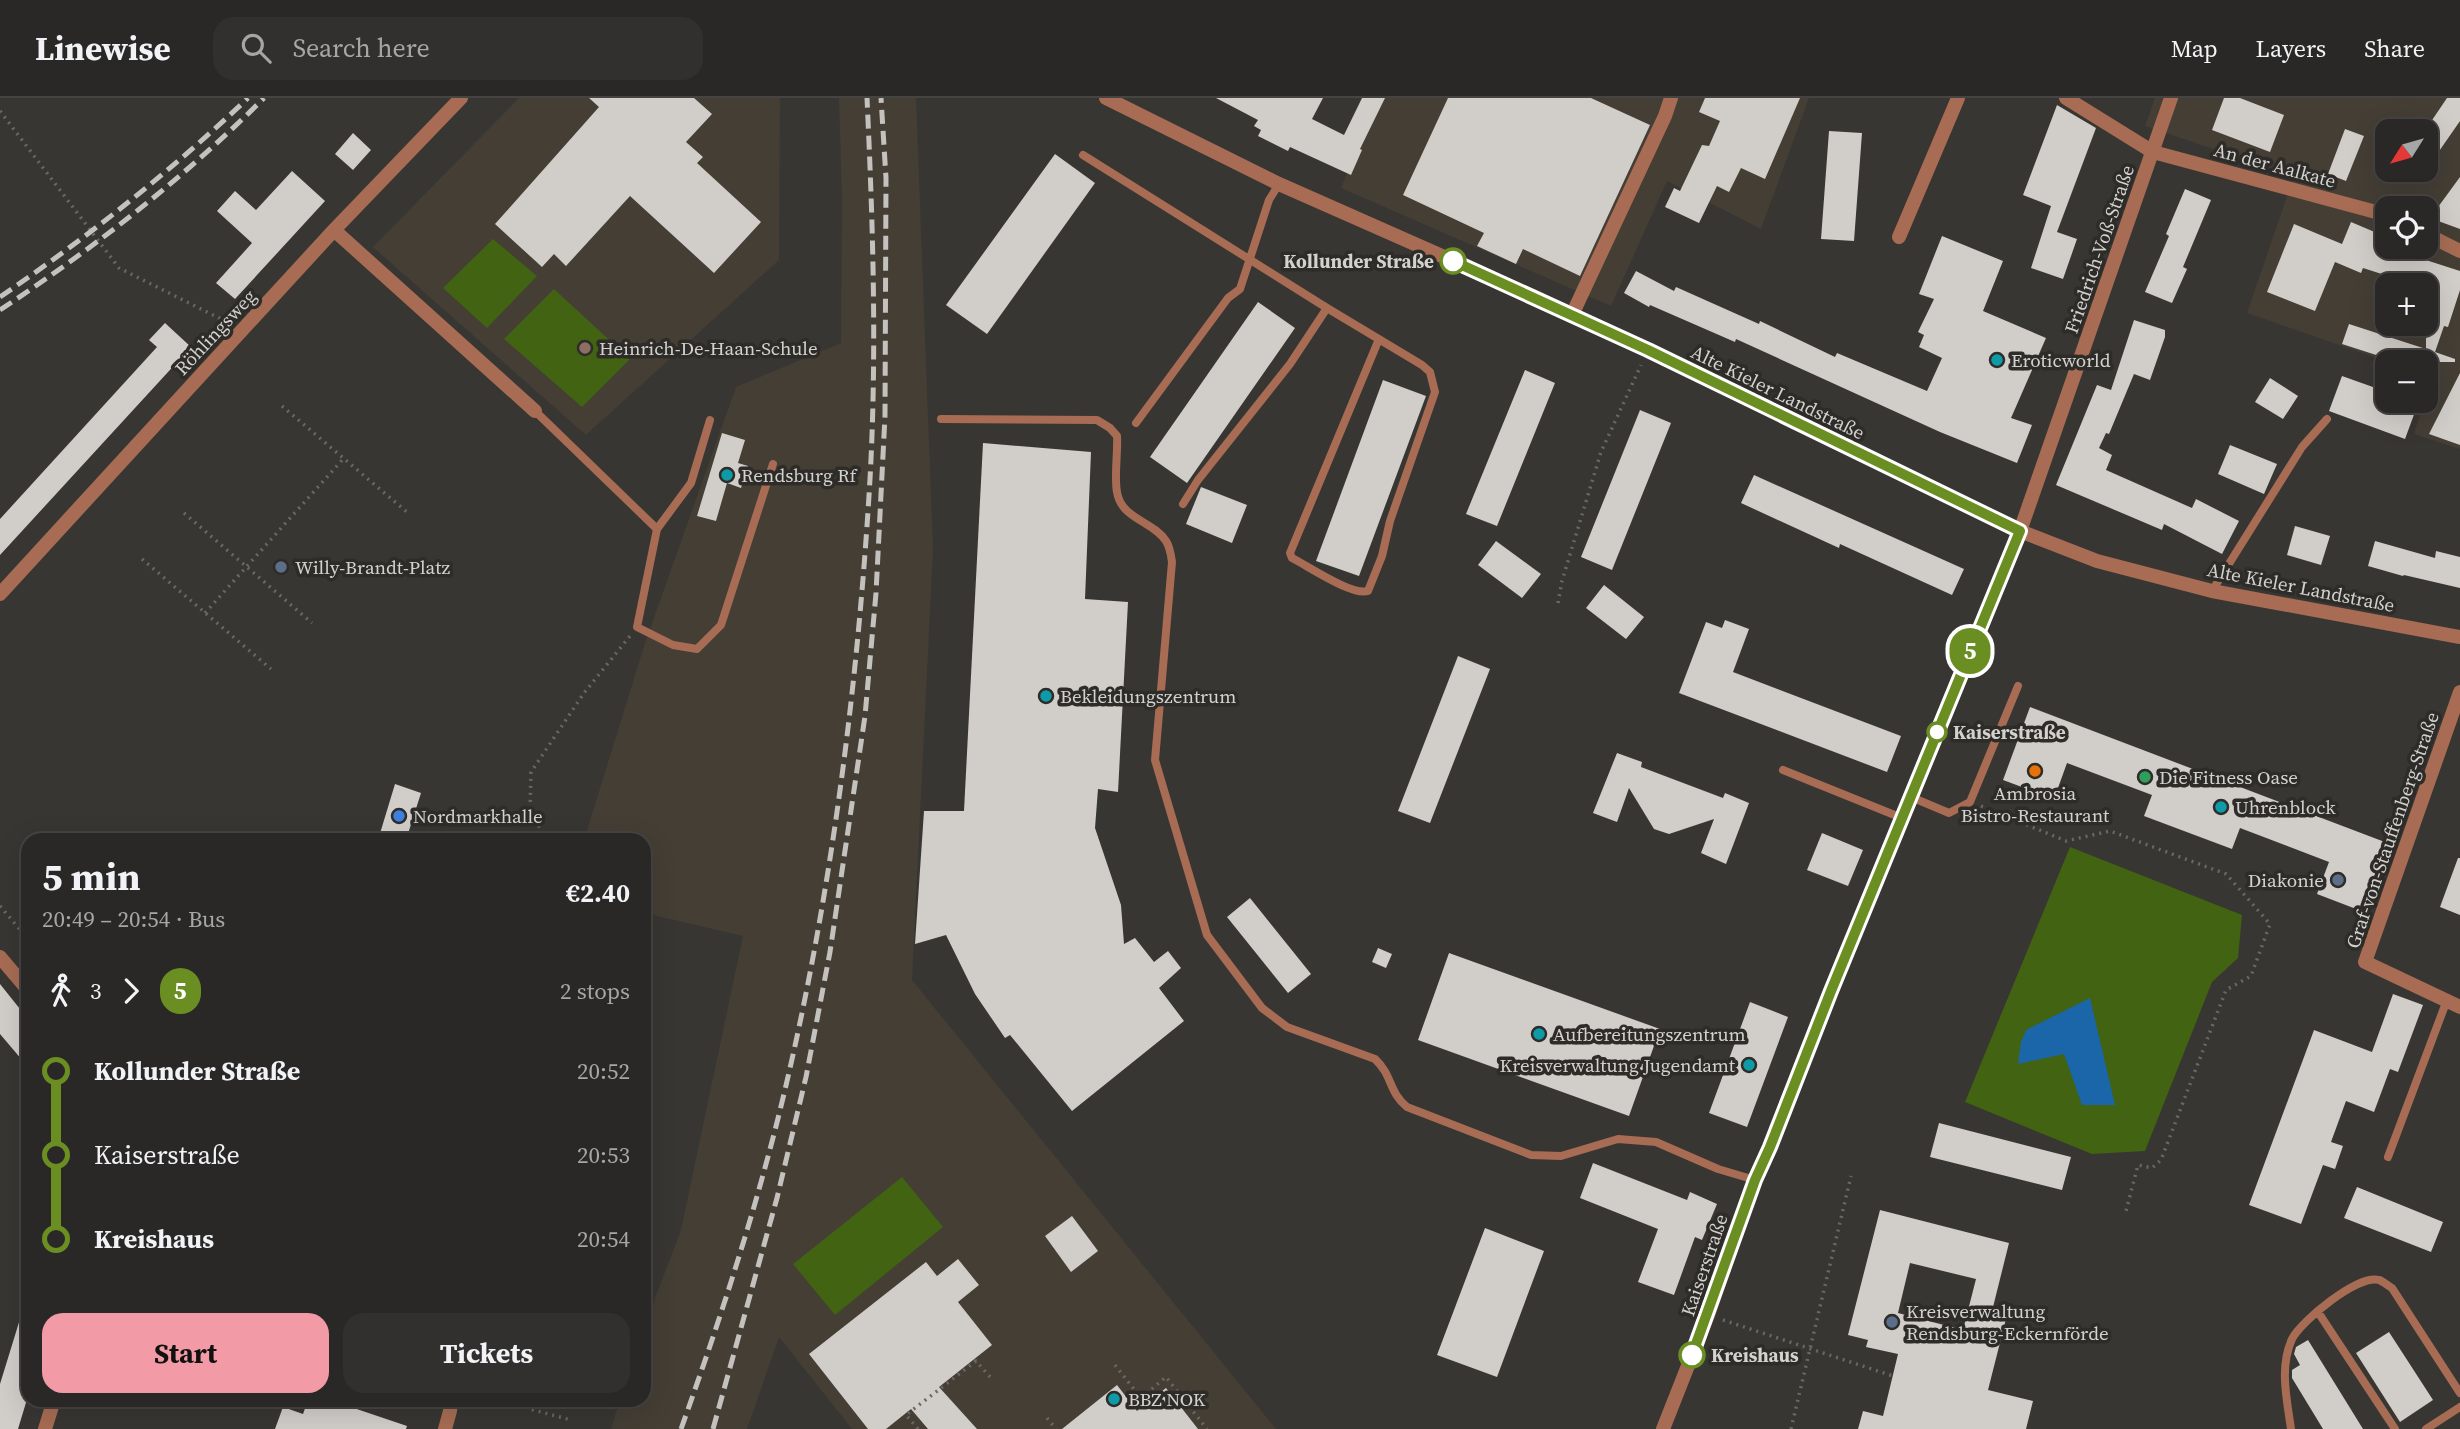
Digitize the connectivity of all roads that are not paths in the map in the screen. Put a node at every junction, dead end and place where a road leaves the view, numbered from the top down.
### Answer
1 (461, 98) edge
2 (1106, 98) edge
3 (1671, 98) edge
4 (1958, 98) edge
5 (2067, 98) edge
6 (2171, 98) edge
7 (2153, 152) junction
8 (1083, 155) dead end
9 (1279, 184) junction
10 (2375, 212) edge
11 (334, 230) junction
12 (1899, 237) dead end
13 (2438, 240) edge
14 (2460, 251) edge
15 (1251, 259) junction
16 (1327, 308) junction
17 (1572, 315) junction
18 (1379, 339) junction
19 (535, 411) joint
20 (941, 419) dead end
21 (2327, 419) dead end
22 (710, 420) dead end
23 (1136, 423) dead end
24 (773, 464) dead end
25 (1184, 504) dead end
26 (657, 529) junction
27 (2020, 531) junction
28 (2213, 591) junction
29 (0, 594) edge
30 (2460, 637) edge
31 (2018, 686) dead end
32 (2460, 691) edge
33 (1783, 770) dead end
34 (1911, 797) junction
35 (1902, 818) junction
36 (0, 957) edge
37 (21, 982) edge
38 (2454, 1004) edge
39 (2388, 1157) dead end
40 (1755, 1180) junction
41 (2318, 1312) junction
42 (2460, 1393) edge
43 (52, 1407) edge
44 (450, 1407) edge
45 (2460, 1407) edge
46 (46, 1429) edge
47 (445, 1429) edge
48 (1663, 1429) edge
49 (2291, 1429) edge
50 (2395, 1429) edge
51 (2426, 1429) edge

1 - 11 street, Röhlingsweg
2 - 9 street, Alte Kieler Landstraße
3 - 17 street
4 - 12 street
5 - 7 street, An der Aalkate
6 - 7 street, Friedrich-Voß-Straße
7 - 10 street, An der Aalkate
7 - 27 street, Friedrich-Voß-Straße
8 - 15 lane
9 - 15 lane
9 - 17 street, Alte Kieler Landstraße
11 - 19 street
11 - 29 street, Röhlingsweg
13 - 14 street
15 - 16 lane
15 - 23 lane
16 - 18 lane
16 - 25 lane
17 - 27 street, Alte Kieler Landstraße
18 - 18 lane
19 - 26 lane
20 - 40 lane
21 - 28 lane
22 - 26 lane
24 - 26 lane
27 - 28 street, Alte Kieler Landstraße
27 - 34 street, Kaiserstraße
28 - 30 street, Alte Kieler Landstraße
31 - 34 lane
32 - 38 street, Graf-von-Stauffenberg-Straße
33 - 35 lane
34 - 35 street, Kaiserstraße
35 - 40 street, Kaiserstraße
36 - 37 street
38 - 39 lane
40 - 48 street, Kaiserstraße
41 - 42 lane
41 - 49 lane
41 - 50 lane
43 - 46 street
44 - 47 street
45 - 51 lane

